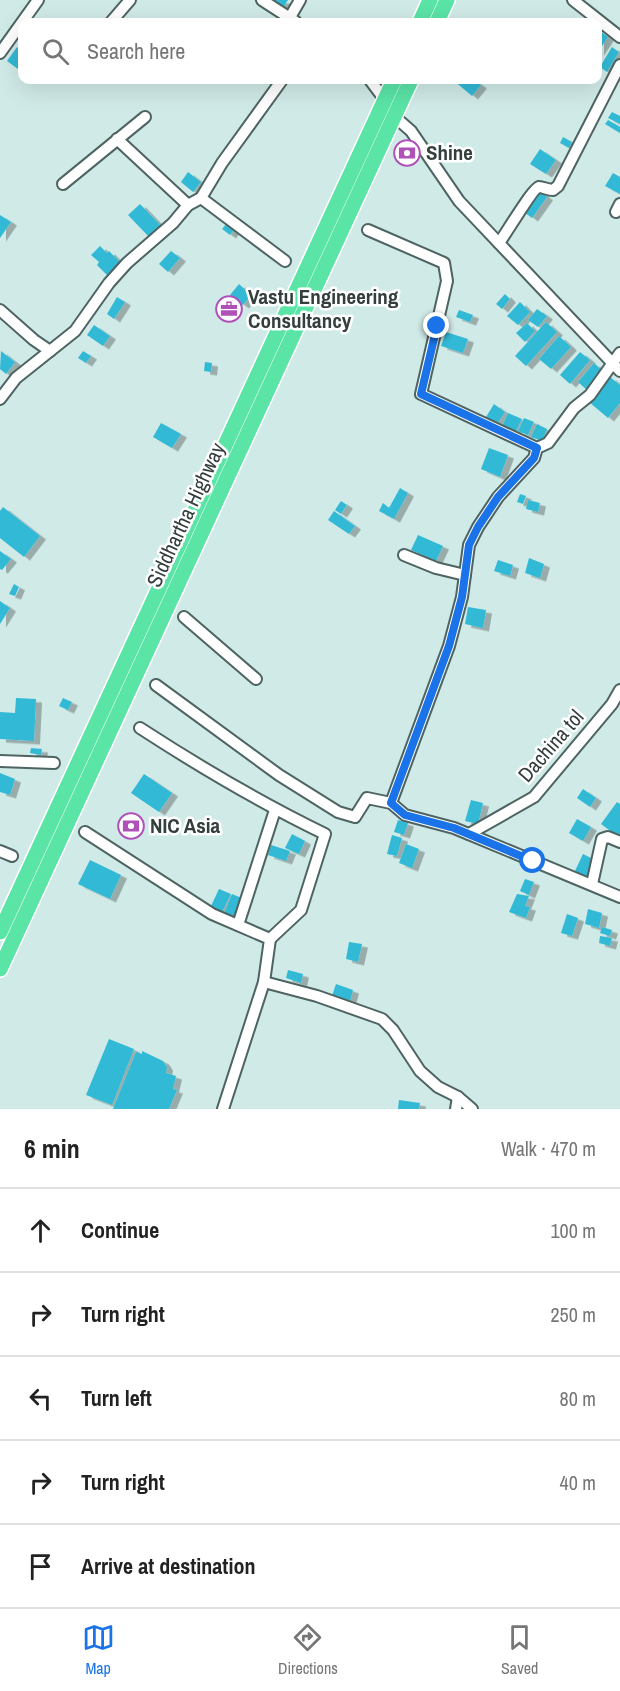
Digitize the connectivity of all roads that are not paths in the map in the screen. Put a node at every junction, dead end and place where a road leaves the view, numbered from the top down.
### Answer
1 (38, 0) edge
2 (130, 0) edge
3 (262, 0) edge
4 (300, 0) edge
5 (430, 0) edge
6 (447, 0) edge
7 (573, 0) edge
8 (25, 18) edge
9 (114, 18) edge
10 (288, 18) edge
11 (293, 18) edge
12 (422, 18) edge
13 (439, 18) edge
14 (596, 18) edge
15 (602, 23) edge
16 (18, 28) edge
17 (620, 37) edge
18 (0, 53) edge
19 (620, 65) edge
20 (279, 84) edge
21 (374, 84) edge
22 (392, 84) edge
23 (409, 84) edge
24 (385, 100) junction
25 (145, 117) dead end
26 (394, 117) junction
27 (117, 139) junction
28 (63, 184) dead end
29 (201, 198) junction
30 (188, 205) junction
31 (368, 230) dead end
32 (499, 243) junction
33 (285, 261) dead end
34 (0, 310) edge
35 (50, 351) junction
36 (620, 353) edge
37 (616, 368) edge
38 (0, 399) edge
39 (537, 448) junction
40 (404, 555) dead end
41 (465, 575) junction
42 (184, 617) dead end
43 (256, 679) dead end
44 (156, 685) dead end
45 (620, 690) edge
46 (140, 728) dead end
47 (0, 760) edge
48 (54, 763) dead end
49 (391, 803) junction
50 (275, 810) junction
51 (85, 832) dead end
52 (469, 834) junction
53 (620, 842) edge
54 (0, 851) edge
55 (12, 856) dead end
56 (592, 884) junction
57 (620, 897) edge
58 (238, 925) junction
59 (0, 932) edge
60 (270, 939) junction
61 (0, 969) edge
62 (264, 982) junction
63 (458, 1097) junction
64 (223, 1109) edge
65 (456, 1109) edge
66 (472, 1109) edge

1 - 8 street
2 - 9 street
3 - 10 street
4 - 11 street
5 - 12 highway
6 - 13 highway
7 - 14 street
15 - 17 street
16 - 18 street
19 - 32 street
20 - 29 street
21 - 24 street
22 - 24 highway, Siddhartha Highway
23 - 26 highway, Siddhartha Highway
24 - 26 street
24 - 59 highway, Siddhartha Highway
25 - 27 street
26 - 32 street
26 - 61 highway, Siddhartha Highway
27 - 28 street
27 - 30 street
29 - 30 street
29 - 33 street
30 - 35 street
31 - 39 street
32 - 37 street
34 - 35 street
35 - 38 street
36 - 37 street
37 - 39 street
39 - 41 street
40 - 41 street
41 - 49 street
42 - 43 street
44 - 49 street
45 - 52 street, Dachina tol
46 - 50 street
47 - 48 street
49 - 52 street
50 - 58 street
50 - 60 street
51 - 58 street
52 - 56 street
53 - 56 street
54 - 55 street
56 - 57 street
58 - 60 street
60 - 62 street
62 - 63 street
62 - 64 street
63 - 65 street
63 - 66 street

